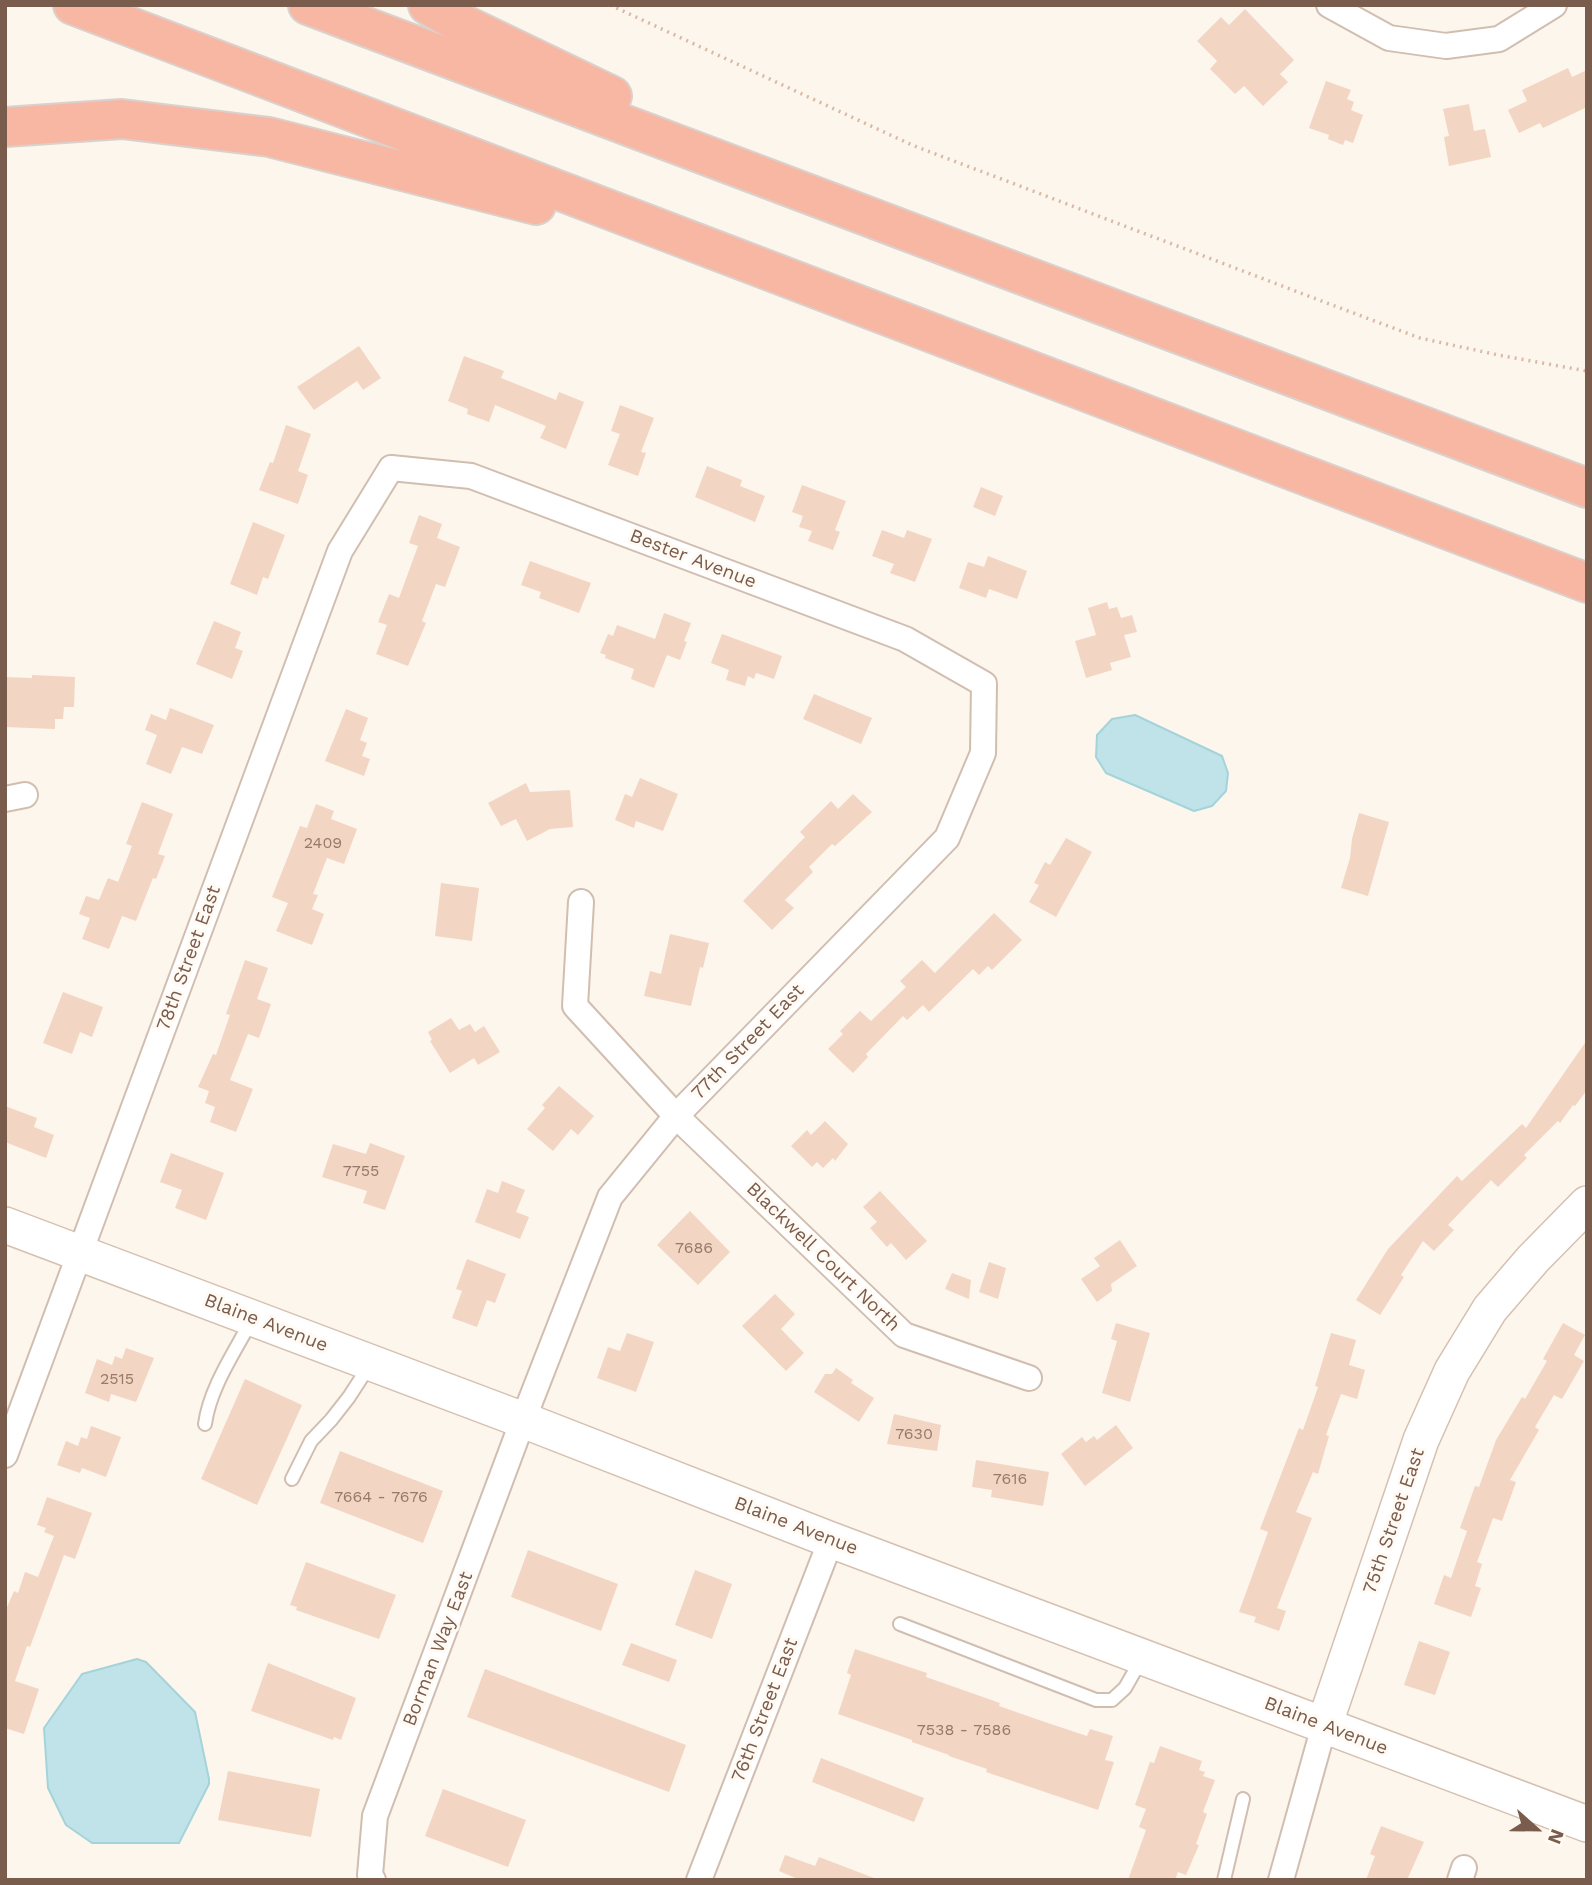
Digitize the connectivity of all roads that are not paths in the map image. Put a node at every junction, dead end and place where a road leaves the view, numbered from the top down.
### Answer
1 (73, 5) edge
2 (308, 5) edge
3 (428, 5) edge
4 (1329, 5) edge
5 (1554, 5) edge
6 (5, 127) edge
7 (835, 203) junction
8 (712, 250) junction
9 (391, 468) joint
10 (1587, 488) edge
11 (1587, 583) edge
12 (984, 684) joint
13 (582, 902) dead end
14 (676, 1115) junction
15 (1587, 1204) edge
16 (5, 1225) edge
17 (80, 1253) junction
18 (253, 1318) junction
19 (371, 1363) junction
20 (1029, 1378) dead end
21 (523, 1420) junction
22 (205, 1424) dead end
23 (5, 1455) edge
24 (292, 1479) dead end
25 (831, 1540) junction
26 (900, 1624) dead end
27 (1143, 1657) junction
28 (1324, 1726) junction
29 (1244, 1799) dead end
30 (1587, 1824) edge
31 (373, 1880) edge
32 (699, 1880) edge
33 (1224, 1880) edge
34 (1281, 1880) edge

1 - 8 highway
2 - 7 highway
3 - 7 highway
4 - 5 street
6 - 8 highway
7 - 10 highway
8 - 11 highway
9 - 12 street, Bester Avenue
9 - 17 street, 78th Street East
12 - 14 street, 77th Street East
13 - 14 street, Blackwell Court North
14 - 20 street, Blackwell Court North
14 - 21 street, 77th Street East
15 - 28 street, 75th Street East
16 - 17 street, Blaine Avenue
17 - 18 street, Blaine Avenue
17 - 23 street, 78th Street East
18 - 19 street, Blaine Avenue
18 - 22 lane
19 - 21 street, Blaine Avenue
19 - 24 lane
21 - 25 street, Blaine Avenue
21 - 31 street, Borman Way East
25 - 27 street, Blaine Avenue
25 - 32 street, 76th Street East
26 - 27 lane
27 - 28 street, Blaine Avenue
28 - 30 street, Blaine Avenue
28 - 34 street, 75th Street East
29 - 33 lane

